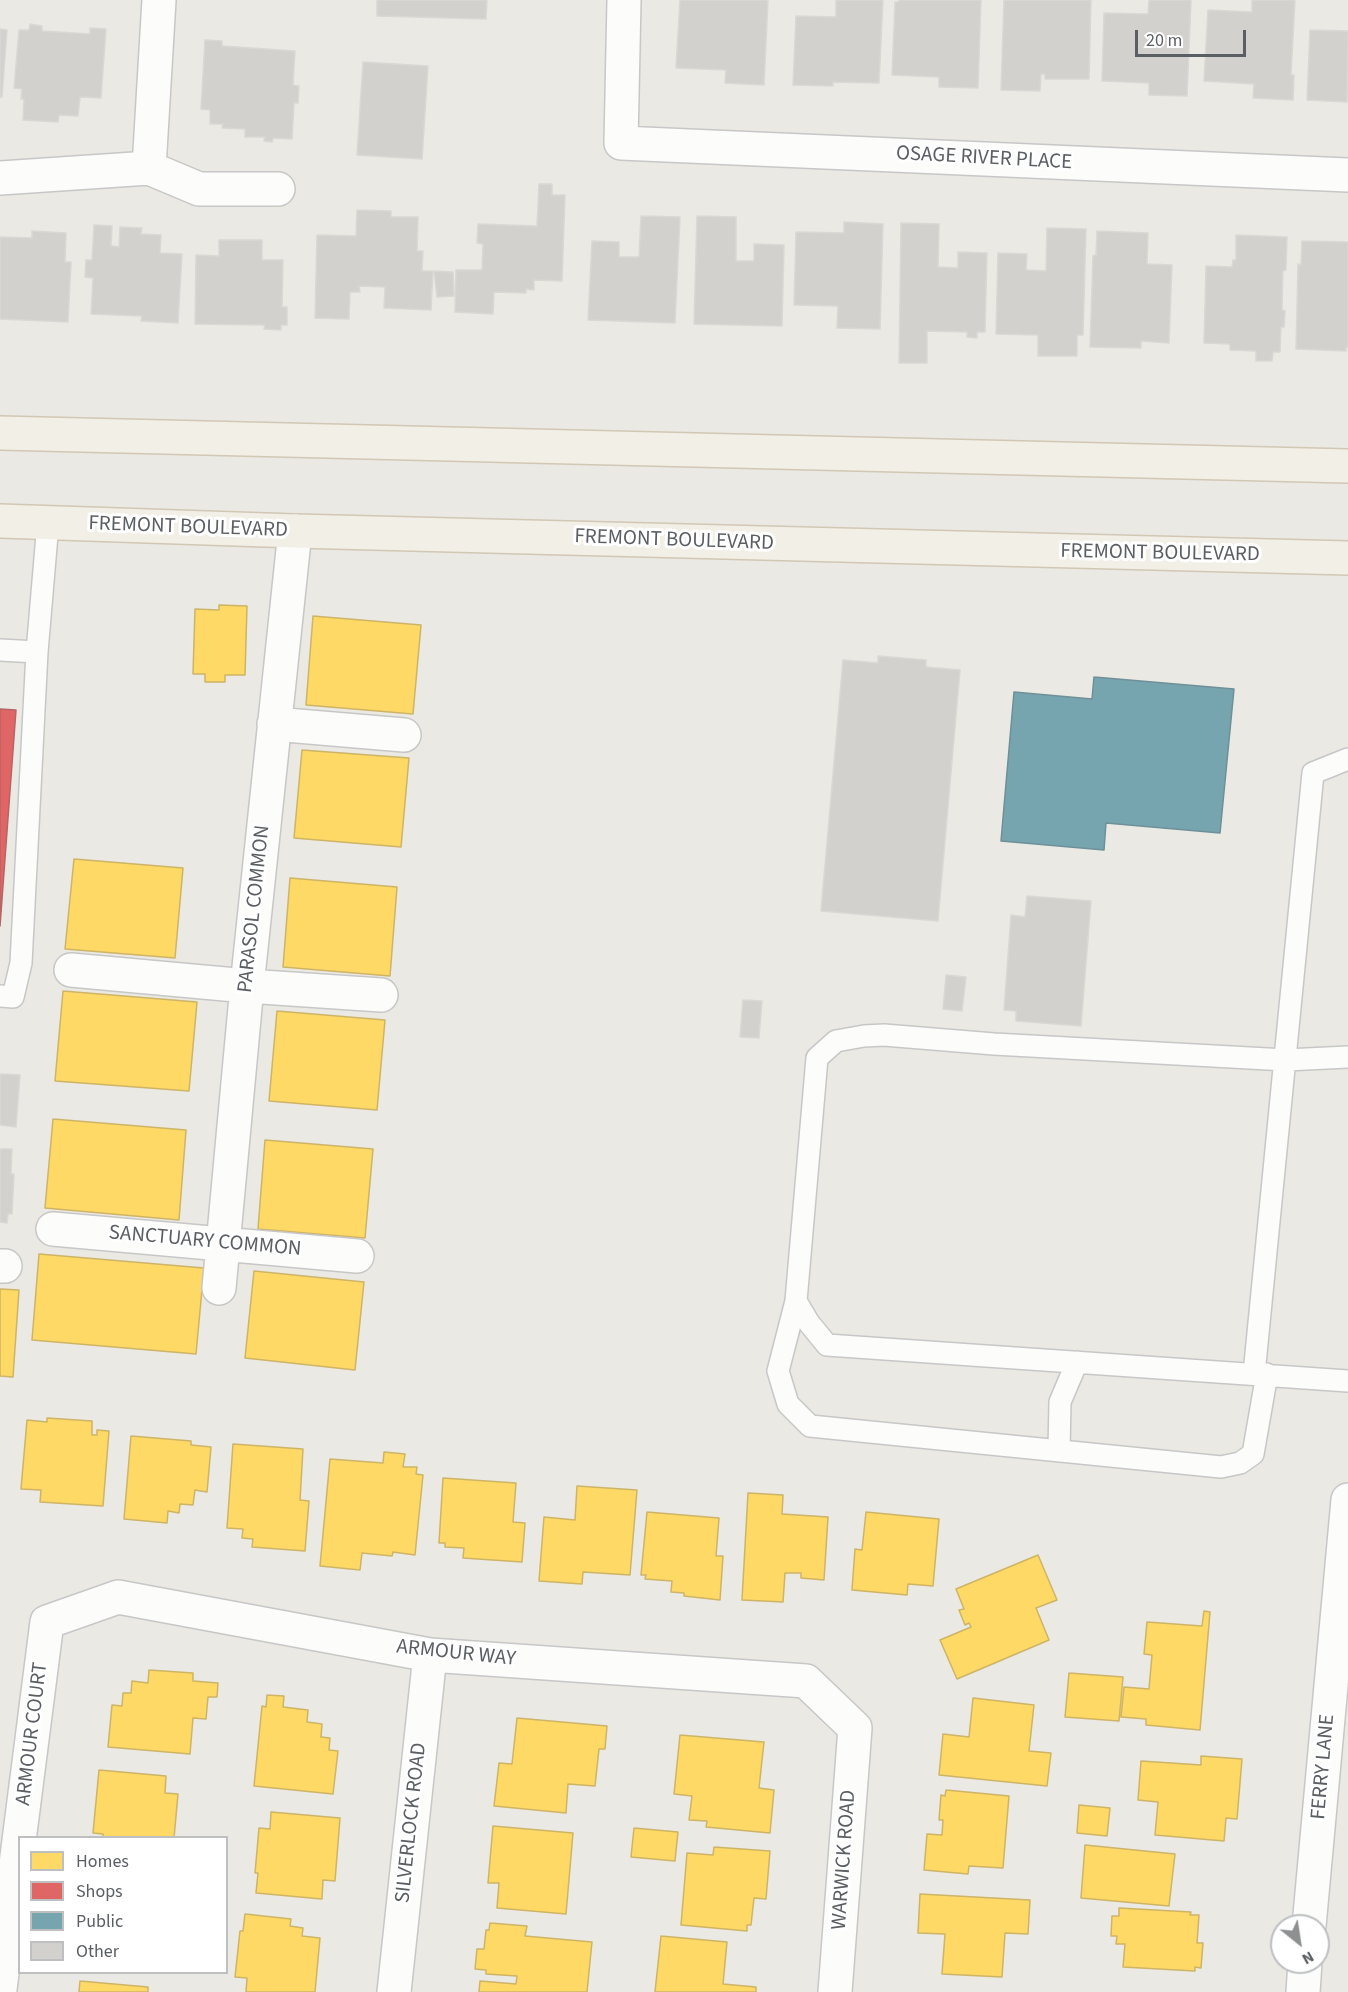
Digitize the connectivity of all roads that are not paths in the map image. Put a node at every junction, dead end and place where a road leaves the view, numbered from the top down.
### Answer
1 (159, 0) edge
2 (624, 0) edge
3 (149, 168) junction
4 (1348, 175) edge
5 (0, 178) edge
6 (279, 189) dead end
7 (0, 433) edge
8 (1348, 466) edge
9 (0, 521) edge
10 (48, 523) junction
11 (295, 531) junction
12 (1348, 558) edge
13 (0, 650) edge
14 (37, 652) junction
15 (274, 724) junction
16 (404, 735) dead end
17 (1348, 759) edge
18 (71, 970) dead end
19 (247, 986) junction
20 (381, 995) dead end
21 (0, 996) edge
22 (1348, 1057) edge
23 (1286, 1060) junction
24 (53, 1229) dead end
25 (223, 1244) junction
26 (357, 1256) dead end
27 (219, 1288) dead end
28 (796, 1301) junction
29 (1077, 1362) junction
30 (1261, 1374) junction
31 (1348, 1381) edge
32 (1059, 1450) junction
33 (1348, 1500) edge
34 (47, 1623) joint
35 (429, 1655) junction
36 (855, 1728) joint
37 (1337, 1762) edge
38 (20, 1836) edge
39 (18, 1849) edge
40 (1311, 1914) edge
41 (1304, 1974) edge
42 (0, 1989) edge
43 (394, 1992) edge
44 (835, 1992) edge
45 (1303, 1992) edge

1 - 3 street
2 - 4 street, OSAGE RIVER PLACE
3 - 5 street
3 - 6 street
7 - 8 main road
9 - 10 main road, FREMONT BOULEVARD
10 - 11 main road, FREMONT BOULEVARD
10 - 14 lane
11 - 12 main road, FREMONT BOULEVARD
11 - 15 street, PARASOL COMMON
13 - 14 lane
14 - 21 lane
15 - 16 street
15 - 19 street, PARASOL COMMON
17 - 23 lane
18 - 19 street
19 - 20 street
19 - 25 street, PARASOL COMMON
22 - 23 lane
23 - 28 lane
23 - 30 lane
24 - 25 street, SANCTUARY COMMON
25 - 26 street, SANCTUARY COMMON
25 - 27 street, PARASOL COMMON
28 - 29 lane
28 - 32 lane
29 - 30 lane
29 - 32 lane
30 - 31 lane
30 - 32 lane
33 - 37 street, FERRY LANE
34 - 35 street, ARMOUR WAY
34 - 38 street, ARMOUR COURT
35 - 36 street, ARMOUR WAY
35 - 43 street, SILVERLOCK ROAD
36 - 44 street, WARWICK ROAD
37 - 40 street, FERRY LANE
39 - 42 street, ARMOUR COURT
41 - 45 street

